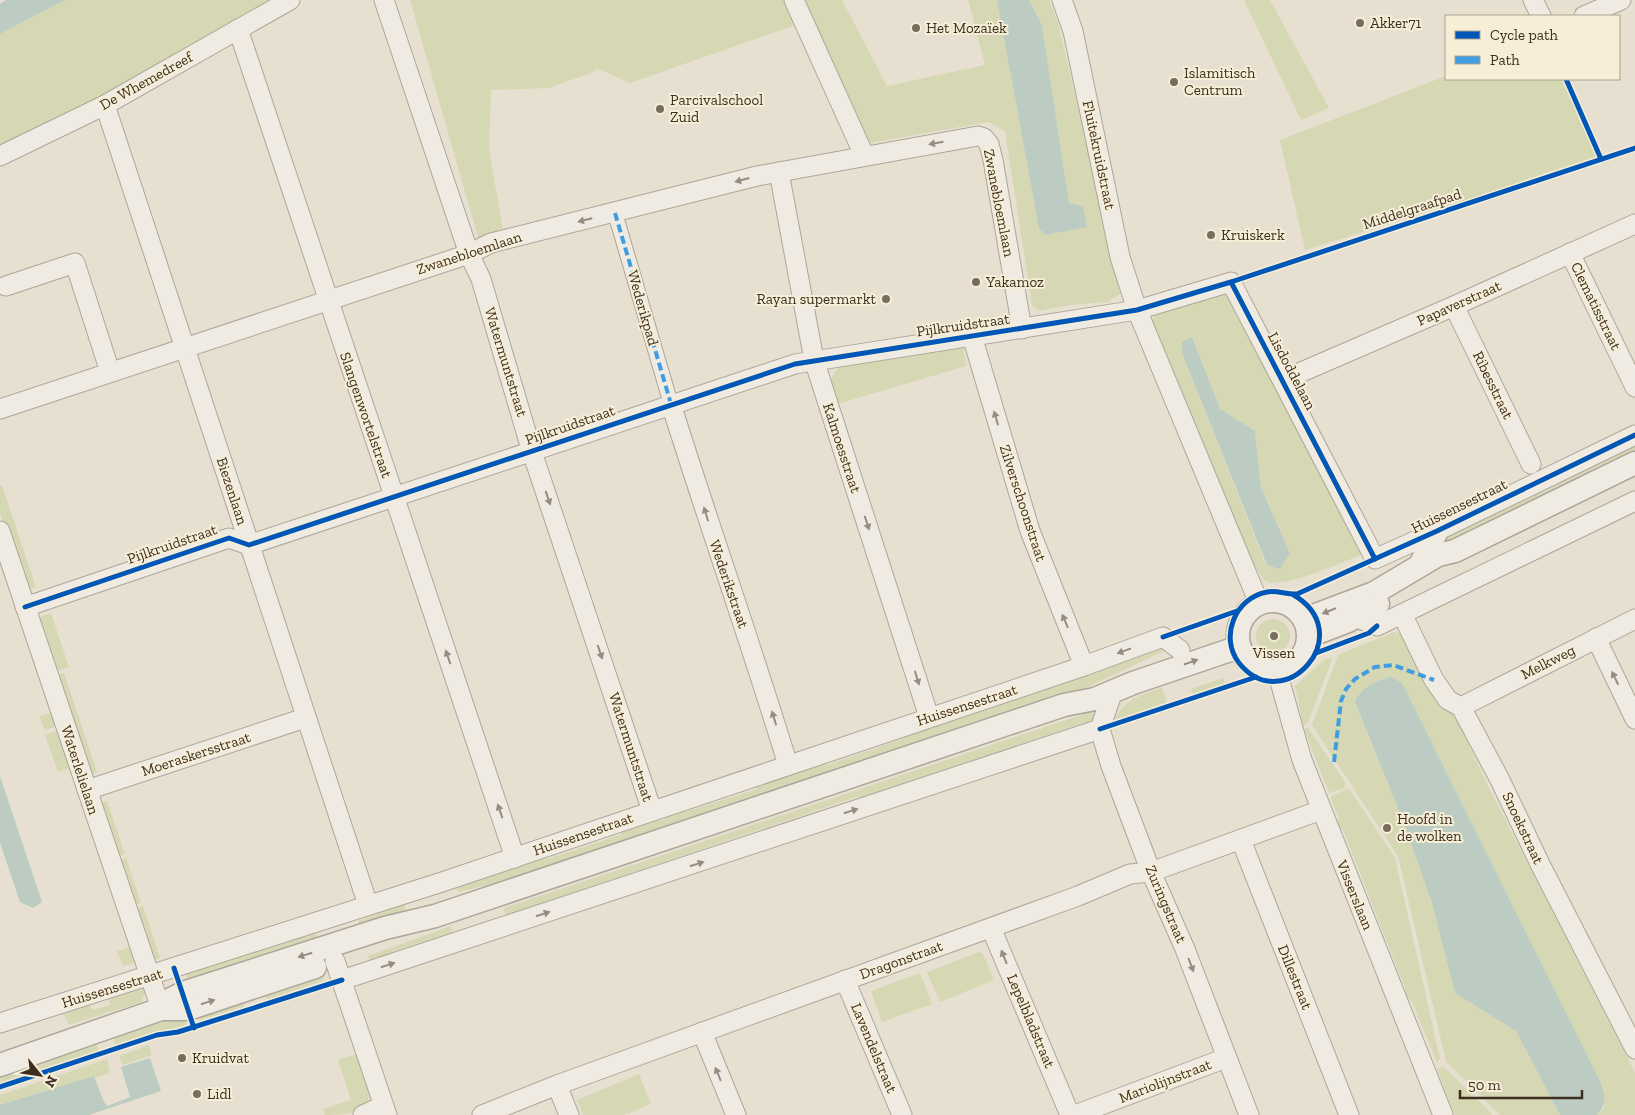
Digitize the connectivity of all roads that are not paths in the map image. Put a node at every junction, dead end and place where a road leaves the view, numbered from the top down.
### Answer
1 (290, 0) edge
2 (384, 0) edge
3 (794, 0) edge
4 (1062, 0) edge
5 (1533, 0) edge
6 (1621, 0) edge
7 (1540, 15) edge
8 (1586, 15) edge
9 (238, 29) junction
10 (105, 105) junction
11 (864, 155) junction
12 (0, 156) edge
13 (779, 172) junction
14 (614, 212) junction
15 (1635, 224) edge
16 (1570, 253) junction
17 (469, 254) junction
18 (6, 286) dead end
19 (327, 299) junction
20 (1454, 306) junction
21 (1137, 310) junction
22 (1022, 329) junction
23 (972, 336) junction
24 (186, 346) junction
25 (814, 360) junction
26 (110, 372) junction
27 (1283, 380) junction
28 (1635, 387) edge
29 (671, 404) junction
30 (0, 409) edge
31 (1635, 435) edge
32 (532, 452) junction
33 (1635, 463) edge
34 (1531, 464) dead end
35 (394, 498) junction
36 (1635, 501) edge
37 (1437, 531) junction
38 (1, 538) edge
39 (249, 545) junction
40 (1455, 551) junction
41 (1375, 559) joint
42 (1420, 565) junction
43 (1259, 603) junction
44 (25, 607) junction
45 (1402, 614) junction
46 (1355, 617) junction
47 (1635, 619) edge
48 (1307, 627) junction
49 (1239, 637) junction
50 (1596, 638) junction
51 (1180, 650) junction
52 (1084, 666) junction
53 (1277, 671) junction
54 (1113, 692) junction
55 (1064, 705) junction
56 (1461, 707) junction
57 (929, 717) junction
58 (305, 718) junction
59 (1635, 719) edge
60 (1100, 729) junction
61 (788, 764) junction
62 (87, 790) junction
63 (1321, 810) junction
64 (652, 811) junction
65 (1241, 840) junction
66 (515, 858) junction
67 (1151, 872) junction
68 (368, 905) junction
69 (992, 928) junction
70 (336, 962) junction
71 (148, 976) junction
72 (845, 980) junction
73 (161, 1009) junction
74 (0, 1023) edge
75 (702, 1032) junction
76 (1635, 1049) edge
77 (1226, 1058) junction
78 (0, 1065) edge
79 (557, 1084) junction
80 (385, 1110) edge
81 (363, 1115) edge
82 (482, 1115) edge
83 (569, 1115) edge
84 (736, 1115) edge
85 (902, 1115) edge
86 (1070, 1115) edge
87 (1075, 1115) edge
88 (1249, 1115) edge
89 (1349, 1115) edge
90 (1443, 1115) edge

1 - 9 street, De Whemedreef
2 - 17 street, Watermuntstraat
3 - 11 street
4 - 21 street, Fluitekruidstraat
5 - 7 street
6 - 8 street
9 - 10 street, De Whemedreef
9 - 19 street, Slangenwortelstraat
10 - 12 street, De Whemedreef
10 - 24 street, Biezenlaan
11 - 13 street, Zwanebloemlaan
22 -> 11 street, Zwanebloemlaan
13 -> 14 street, Zwanebloemlaan
13 - 25 street, Kalmoesstraat
14 -> 17 street, Zwanebloemlaan
14 - 29 street, Wederikpad
15 - 16 street, Papaverstraat
16 - 20 street, Papaverstraat
16 - 28 street, Clematisstraat
17 - 19 street, Zwanebloemlaan
17 - 32 street, Watermuntstraat
18 - 26 street
19 - 24 street, Zwanebloemlaan
19 - 35 street, Slangenwortelstraat
20 - 27 street, Papaverstraat
20 - 34 street, Ribesstraat
21 - 22 street, Pijlkruidstraat
21 - 27 street, Lisdoddelaan
21 - 43 street
22 - 23 street, Pijlkruidstraat
23 - 25 street, Pijlkruidstraat
52 -> 23 street, Zilverschoonstraat
24 - 26 street, Zwanebloemlaan
24 - 39 street, Biezenlaan
25 - 29 street, Pijlkruidstraat
25 -> 57 street, Kalmoesstraat
26 - 30 street, Zwanebloemlaan
27 - 41 street, Lisdoddelaan
29 - 32 street, Pijlkruidstraat
61 -> 29 street, Wederikstraat
31 - 37 street, Huissensestraat
32 - 35 street, Pijlkruidstraat
32 -> 64 street, Watermuntstraat
33 - 40 street
35 - 39 street, Pijlkruidstraat
66 -> 35 street, Slangenwortelstraat
36 - 45 street
37 - 41 street, Huissensestraat
37 - 42 street
38 - 44 street, Waterlelielaan
39 - 44 street, Pijlkruidstraat
39 - 58 street, Biezenlaan
40 - 42 street
40 - 46 street
42 -> 48 street
43 - 48 street
43 - 49 street
44 - 62 street, Waterlelielaan
45 - 46 street
45 - 56 street, Snoekstraat
46 - 48 street
47 - 50 street, Melkweg
48 - 53 street
49 - 51 street, Huissensestraat
49 - 53 street
54 -> 49 street, Huissensestraat
50 - 56 street, Melkweg
59 -> 50 street
51 -> 52 street, Huissensestraat
51 - 55 street, Huissensestraat
52 - 57 street, Huissensestraat
53 - 63 street, Visserslaan
54 - 55 street, Huissensestraat
54 - 60 street
55 - 70 street, Huissensestraat
56 - 76 street, Snoekstraat
57 - 61 street, Huissensestraat
58 - 62 street, Moeraskersstraat
58 - 68 street, Biezenlaan
60 - 67 street, Zuringstraat
70 -> 60 street, Huissensestraat
61 - 64 street, Huissensestraat
62 - 71 street, Waterlelielaan
63 - 65 street, Dragonstraat
63 - 90 street, Visserslaan
64 - 66 street, Huissensestraat
65 - 67 street, Dragonstraat
65 - 89 street, Dillestraat
66 - 68 street, Huissensestraat
67 - 69 street, Dragonstraat
67 -> 77 street, Zuringstraat
68 - 71 street, Huissensestraat
69 - 72 street, Dragonstraat
86 -> 69 street, Lepelbladstraat
70 - 73 street, Huissensestraat
70 - 80 street
71 - 73 street, Waterlelielaan
71 - 74 street, Huissensestraat
72 - 75 street, Dragonstraat
72 - 85 street, Lavendelstraat
73 - 78 street, Huissensestraat
75 - 79 street, Dragonstraat
84 -> 75 street
77 - 87 street, Mariolijnstraat
77 - 88 street, Zuringstraat
79 - 82 street, Dragonstraat
79 - 83 street
80 - 81 street

